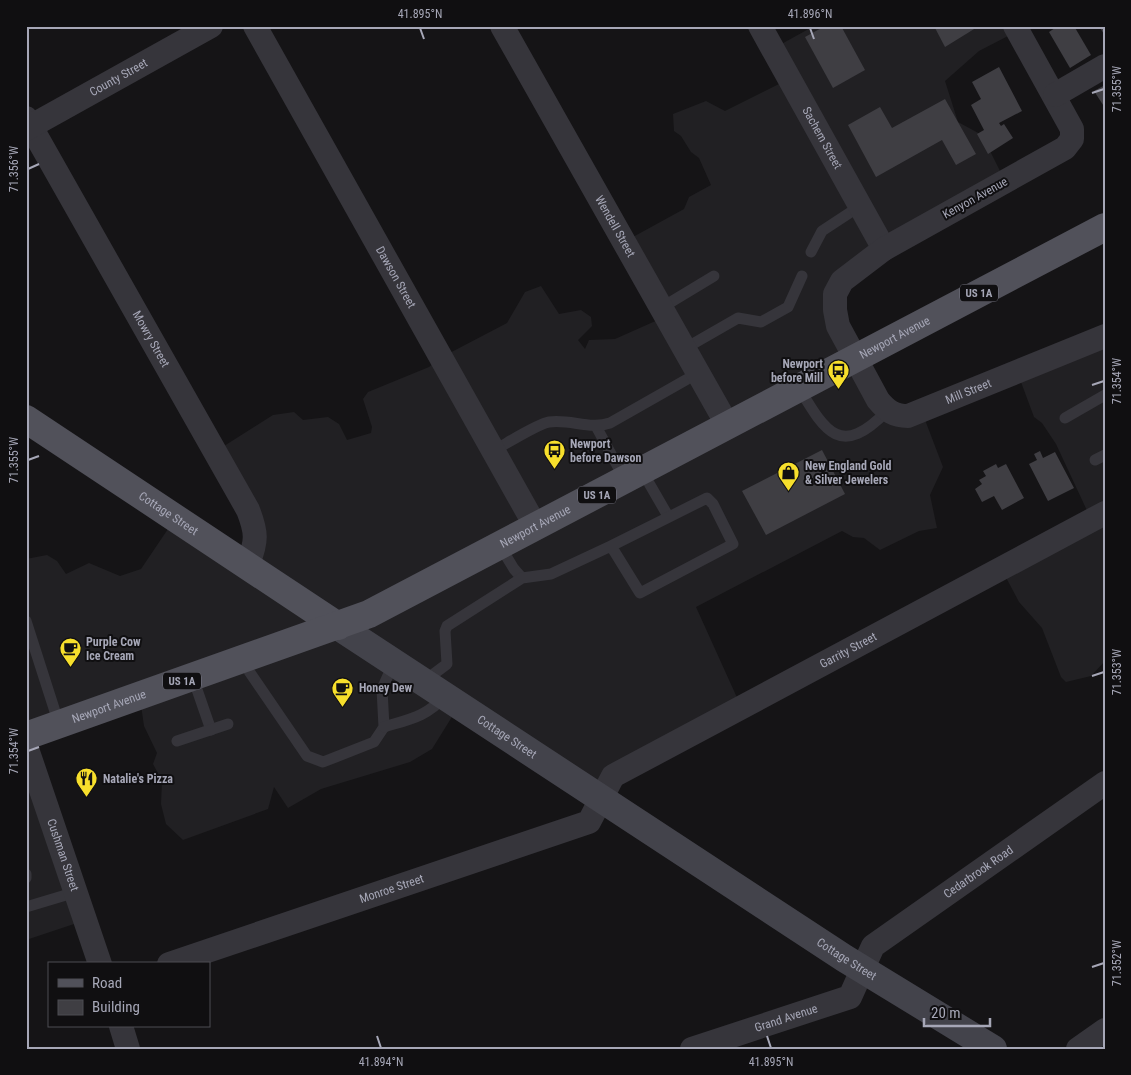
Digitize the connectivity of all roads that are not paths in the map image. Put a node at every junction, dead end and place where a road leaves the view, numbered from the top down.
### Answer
1 (211, 26) edge
2 (255, 26) edge
3 (502, 26) edge
4 (760, 26) edge
5 (1015, 26) edge
6 (1105, 66) edge
7 (1055, 95) junction
8 (28, 125) edge
9 (860, 206) junction
10 (1105, 227) edge
11 (884, 249) junction
12 (811, 252) dead end
13 (714, 276) dead end
14 (802, 276) dead end
15 (661, 308) junction
16 (1105, 336) edge
17 (684, 349) junction
18 (854, 360) junction
19 (698, 374) junction
20 (799, 388) junction
21 (1105, 395) edge
22 (887, 411) junction
23 (26, 418) edge
24 (1065, 418) dead end
25 (728, 426) junction
26 (597, 428) junction
27 (493, 451) junction
28 (633, 476) junction
29 (1105, 513) edge
30 (668, 516) junction
31 (536, 527) junction
32 (500, 546) junction
33 (611, 546) junction
34 (248, 564) junction
35 (522, 578) junction
36 (26, 621) edge
37 (338, 626) junction
38 (242, 660) junction
39 (394, 662) junction
40 (193, 678) junction
41 (434, 689) junction
42 (58, 724) junction
43 (228, 724) dead end
44 (384, 727) junction
45 (211, 730) junction
46 (26, 736) edge
47 (177, 741) dead end
48 (26, 746) edge
49 (1105, 783) edge
50 (602, 798) junction
51 (26, 874) edge
52 (26, 878) edge
53 (76, 892) junction
54 (26, 907) edge
55 (99, 962) edge
56 (175, 962) edge
57 (864, 969) junction
58 (122, 1028) edge
59 (1105, 1030) edge
60 (128, 1049) edge
61 (692, 1049) edge
62 (993, 1049) edge
63 (1078, 1049) edge

1 - 8 street, County Street
2 - 27 street, Dawson Street
3 - 15 street, Wendell Street
4 - 9 street, Sachem Street
5 - 7 street, Kenyon Avenue
6 - 7 street
7 - 11 street, Kenyon Avenue
8 - 34 street, Mowry Street
9 - 11 street, Sachem Street
9 - 12 lane
10 - 18 main road, Newport Avenue / US 1A
11 - 18 street, Kenyon Avenue
13 - 15 lane
14 - 17 lane
15 - 17 street, Wendell Street
16 - 22 street, Mill Street
17 - 19 street, Wendell Street
18 - 20 main road, Newport Avenue / US 1A
18 - 22 street
19 - 25 street, Wendell Street
19 - 26 lane
20 - 22 lane
20 - 25 main road, Newport Avenue / US 1A
21 - 24 lane
23 - 34 main road, Cottage Street
25 - 28 main road, Newport Avenue / US 1A
26 - 27 lane
26 - 28 lane
27 - 31 street, Dawson Street
28 - 30 lane
28 - 31 main road, Newport Avenue / US 1A
29 - 50 street, Garrity Street
30 - 33 lane
30 - 33 lane
31 - 32 main road, Newport Avenue / US 1A
32 - 35 lane
32 - 37 main road, Newport Avenue / US 1A
33 - 35 lane
34 - 37 main road, Cottage Street
35 - 41 lane
36 - 42 lane
37 - 38 main road, Newport Avenue / US 1A
37 - 39 main road, Cottage Street
38 - 40 main road, Newport Avenue / US 1A
38 - 44 lane
39 - 41 main road, Cottage Street
39 - 44 lane
40 - 42 main road, Newport Avenue / US 1A
40 - 45 lane
41 - 44 lane
41 - 50 main road, Cottage Street
42 - 46 main road, Newport Avenue / US 1A
43 - 45 lane
45 - 47 lane
48 - 53 street, Cushman Street
49 - 57 street, Cedarbrook Road
50 - 56 street, Monroe Street
50 - 57 main road, Cottage Street
51 - 52 lane
53 - 54 lane
53 - 55 street, Cushman Street
57 - 61 street, Grand Avenue
57 - 62 main road, Cottage Street
58 - 60 street
59 - 63 street

